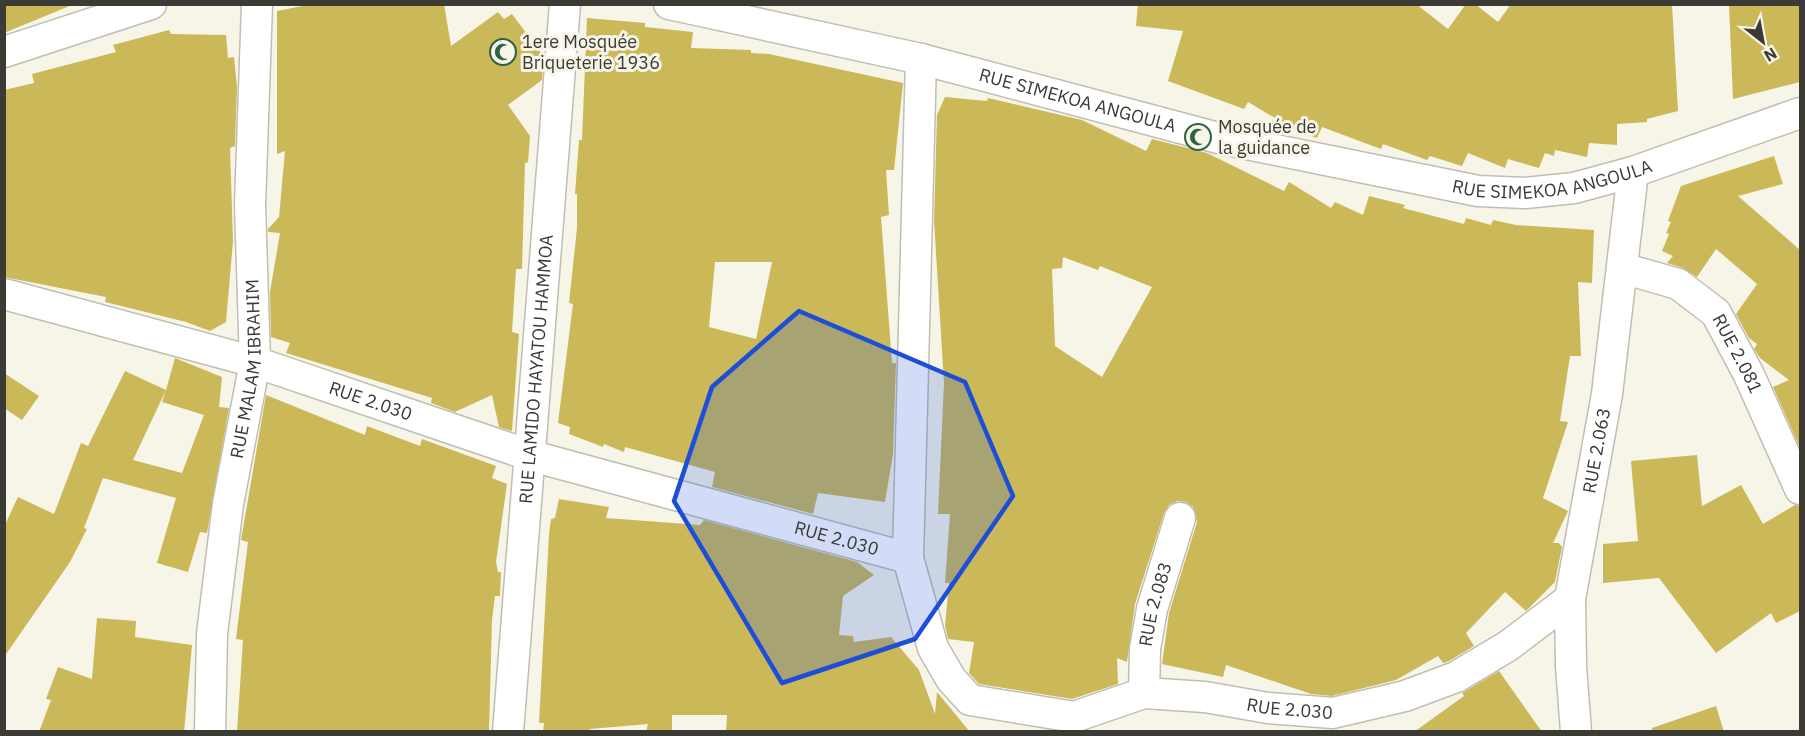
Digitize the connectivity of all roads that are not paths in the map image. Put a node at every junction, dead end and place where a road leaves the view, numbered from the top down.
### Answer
1 (151, 4) edge
2 (257, 4) edge
3 (565, 4) edge
4 (669, 4) edge
5 (4, 52) edge
6 (921, 59) junction
7 (1800, 113) edge
8 (1634, 171) junction
9 (1622, 268) junction
10 (4, 294) edge
11 (255, 362) junction
12 (532, 456) junction
13 (1800, 489) edge
14 (1180, 518) dead end
15 (908, 558) junction
16 (1570, 599) junction
17 (1144, 693) junction
18 (1333, 722) edge
19 (1075, 724) edge
20 (210, 732) edge
21 (508, 732) edge
22 (1576, 732) edge

1 - 5 street
2 - 11 street, RUE MALAM IBRAHIM
3 - 12 street, RUE LAMIDO HAYATOU HAMMOA
4 - 6 street, RUE SIMEKOA ANGOULA
6 - 8 street, RUE SIMEKOA ANGOULA
6 - 15 street
7 - 8 street, RUE SIMEKOA ANGOULA
8 - 9 street, RUE 2.063
9 - 13 street, RUE 2.081
9 - 16 street, RUE 2.063
10 - 11 street, RUE 2.030
11 - 12 street, RUE 2.030
11 - 20 street, RUE MALAM IBRAHIM
12 - 15 street, RUE 2.030
12 - 21 street, RUE LAMIDO HAYATOU HAMMOA
14 - 17 street, RUE 2.083
15 - 19 street, RUE 2.030
16 - 18 street, RUE 2.030
16 - 22 street, RUE 2.063
17 - 18 street, RUE 2.030
17 - 19 street, RUE 2.030

